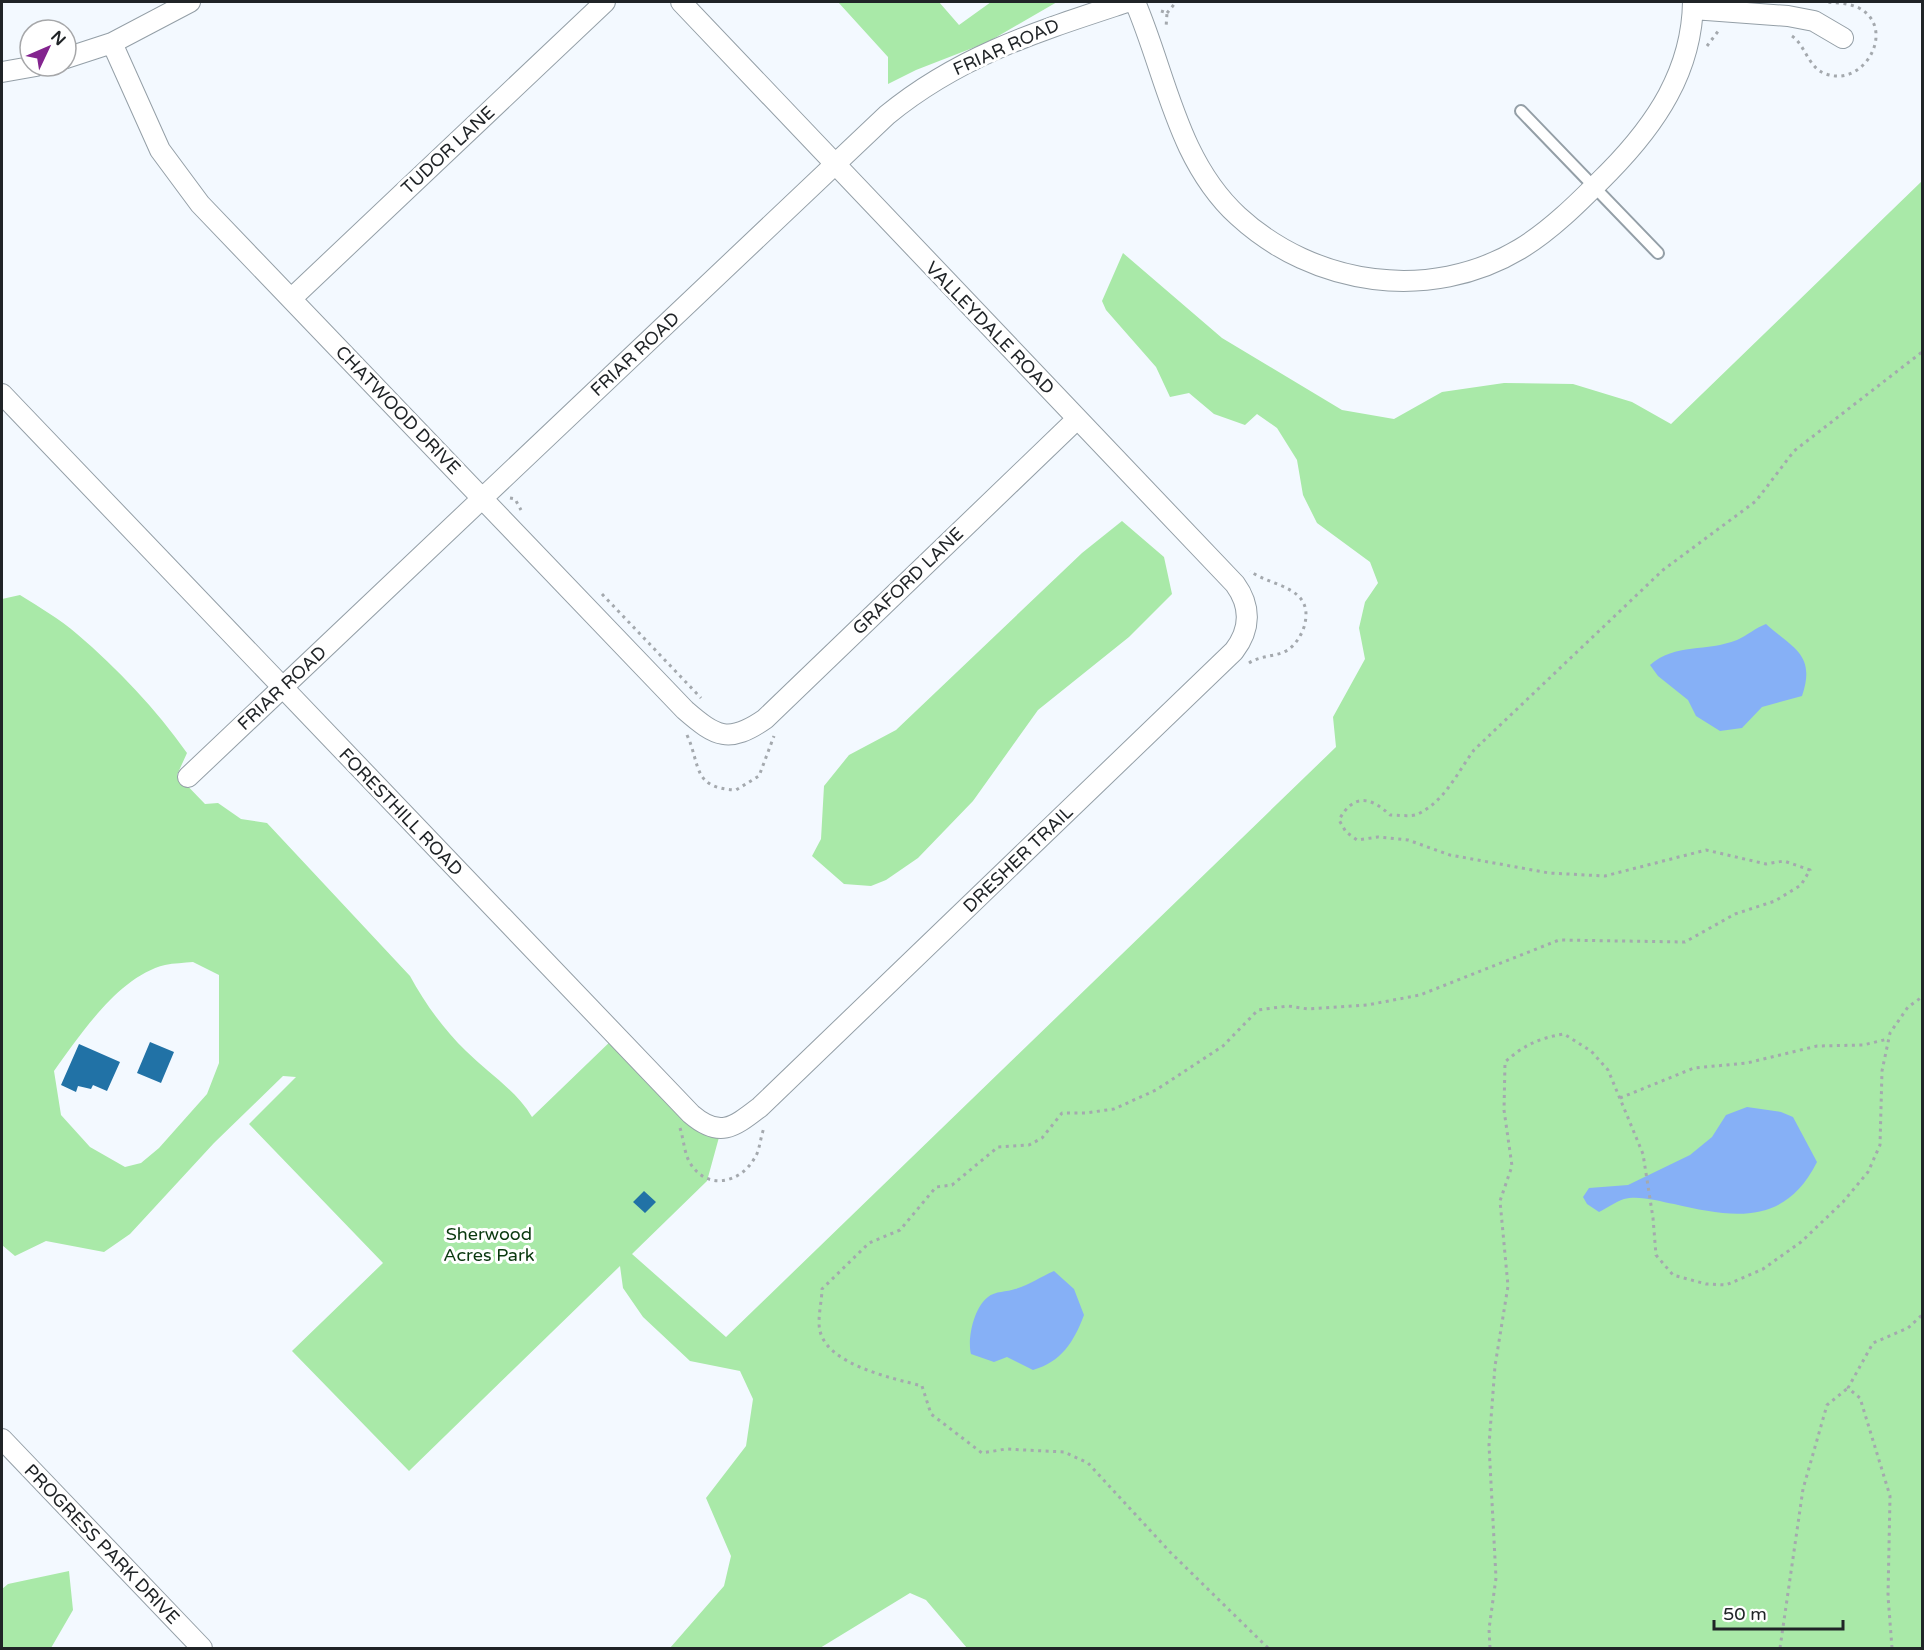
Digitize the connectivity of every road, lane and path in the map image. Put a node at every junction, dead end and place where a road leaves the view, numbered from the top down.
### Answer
1 (190, 2) edge
2 (605, 2) edge
3 (681, 2) edge
4 (1127, 2) edge
5 (1135, 2) edge
6 (1176, 2) edge
7 (1693, 5) edge
8 (1161, 10) dead end
9 (1167, 13) junction
10 (1720, 30) dead end
11 (1167, 32) dead end
12 (1843, 38) dead end
13 (112, 43) junction
14 (1705, 52) dead end
15 (78, 54) edge
16 (18, 69) edge
17 (2, 72) edge
18 (1521, 111) dead end
19 (835, 165) junction
20 (1594, 187) junction
21 (1658, 253) dead end
22 (292, 298) junction
23 (1923, 352) edge
24 (2, 394) edge
25 (1077, 418) junction
26 (482, 498) junction
27 (507, 498) dead end
28 (525, 514) dead end
29 (1246, 568) dead end
30 (596, 588) dead end
31 (1219, 666) joint
32 (1242, 668) dead end
33 (282, 688) junction
34 (707, 704) dead end
35 (685, 731) dead end
36 (777, 732) dead end
37 (733, 735) joint
38 (188, 777) dead end
39 (1923, 997) edge
40 (1888, 1039) junction
41 (817, 1052) joint
42 (1620, 1098) junction
43 (770, 1119) dead end
44 (676, 1122) dead end
45 (1923, 1315) edge
46 (1848, 1388) junction
47 (2, 1439) edge
48 (200, 1648) edge
49 (1268, 1648) edge
50 (1490, 1648) edge
51 (1780, 1648) edge
52 (1892, 1648) edge

1 - 13 street
2 - 22 street, TUDOR LANE
3 - 19 street, VALLEYDALE ROAD
4 - 19 street, FRIAR ROAD
5 - 20 street
6 - 9 path
7 - 12 street
7 - 20 street
8 - 9 path
9 - 11 path
10 - 14 path
13 - 15 street
13 - 22 street, CHATWOOD DRIVE
16 - 17 street
18 - 20 lane
19 - 25 street, VALLEYDALE ROAD
19 - 26 street, FRIAR ROAD
20 - 21 lane
22 - 26 street, CHATWOOD DRIVE
23 - 49 path
24 - 33 street, FORESTHILL ROAD
25 - 31 street, VALLEYDALE ROAD
25 - 37 street, GRAFORD LANE
26 - 33 street, FRIAR ROAD
26 - 37 street, CHATWOOD DRIVE
27 - 28 path
29 - 32 path
30 - 34 path
31 - 41 street, DRESHER TRAIL
33 - 38 street, FRIAR ROAD
33 - 41 street, FORESTHILL ROAD
35 - 36 path
39 - 40 path
40 - 42 path
40 - 42 path
42 - 50 path
43 - 44 path
45 - 46 path
46 - 51 path
46 - 52 path
47 - 48 street, PROGRESS PARK DRIVE

